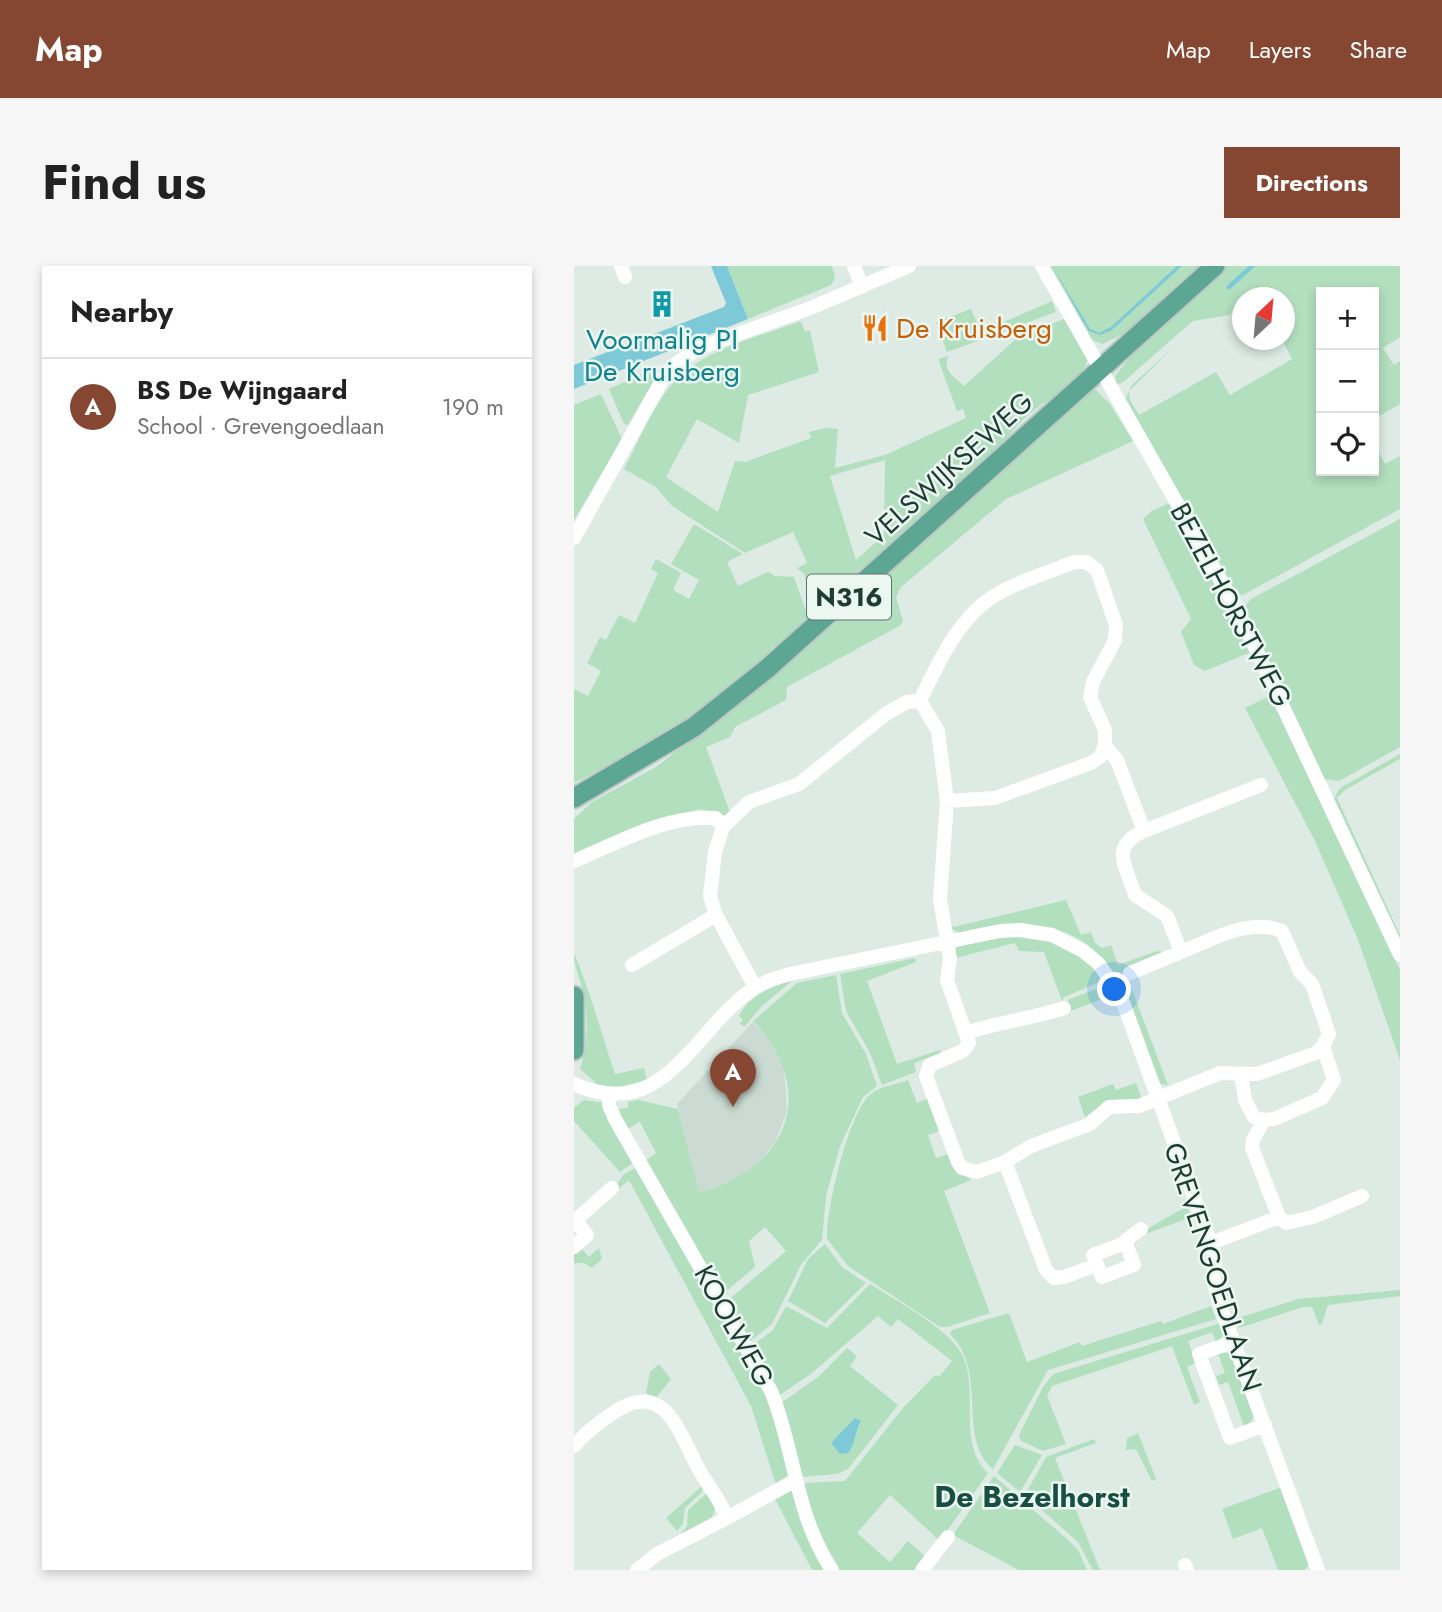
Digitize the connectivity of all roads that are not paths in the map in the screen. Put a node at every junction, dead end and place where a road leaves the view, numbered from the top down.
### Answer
1 (854, 266) edge
2 (909, 266) edge
3 (1042, 266) edge
4 (1215, 266) edge
5 (862, 286) junction
6 (1101, 368) junction
7 (574, 538) edge
8 (920, 701) junction
9 (1105, 746) junction
10 (1261, 785) dead end
11 (574, 798) edge
12 (947, 801) junction
13 (723, 827) junction
14 (1144, 831) junction
15 (574, 861) edge
16 (716, 915) junction
17 (945, 942) junction
18 (1181, 952) junction
19 (1400, 955) edge
20 (632, 965) dead end
21 (1130, 973) dead end
22 (755, 987) junction
23 (574, 996) edge
24 (1064, 1008) dead end
25 (966, 1033) junction
26 (1323, 1046) junction
27 (574, 1050) edge
28 (1241, 1074) junction
29 (574, 1084) edge
30 (610, 1094) junction
31 (1157, 1099) junction
32 (1264, 1120) junction
33 (1005, 1162) junction
34 (612, 1188) dead end
35 (1362, 1196) dead end
36 (1279, 1217) junction
37 (1141, 1229) dead end
38 (1125, 1243) junction
39 (1210, 1243) junction
40 (574, 1247) edge
41 (1097, 1265) junction
42 (1233, 1342) junction
43 (1265, 1425) junction
44 (574, 1446) edge
45 (796, 1480) junction
46 (727, 1518) junction
47 (948, 1536) dead end
48 (637, 1570) edge
49 (832, 1570) edge
50 (922, 1570) edge
51 (1318, 1570) edge

1 - 5 street
2 - 5 street
3 - 6 street, BEZELHORSTWEG
4 - 6 main road, VELSWIJKSEWEG / N316
5 - 7 street
6 - 11 main road, VELSWIJKSEWEG / N316
6 - 19 street, BEZELHORSTWEG
8 - 9 street
8 - 12 street
8 - 13 street
9 - 12 street
9 - 14 street
10 - 14 street
12 - 17 street
13 - 15 street
13 - 16 street
14 - 18 street
16 - 20 street
16 - 22 street
17 - 22 street, GREVENGOEDLAAN
17 - 25 street
17 - 31 street, GREVENGOEDLAAN
18 - 21 street
18 - 26 street
22 - 30 street, GREVENGOEDLAAN
23 - 27 main road
24 - 25 street
25 - 33 street
26 - 28 street
26 - 32 street
28 - 31 street
28 - 32 street
29 - 30 street, GREVENGOEDLAAN
30 - 45 street, KOOLWEG
31 - 33 street
31 - 39 street, GREVENGOEDLAAN
32 - 36 street
33 - 41 street
34 - 40 street
35 - 36 street
36 - 39 street
37 - 38 street
38 - 41 street
38 - 41 street
39 - 42 street, GREVENGOEDLAAN
42 - 43 street, GREVENGOEDLAAN
42 - 43 street
43 - 51 street, GREVENGOEDLAAN
44 - 46 street
45 - 46 street
45 - 49 street, KOOLWEG
46 - 48 street
47 - 50 street

